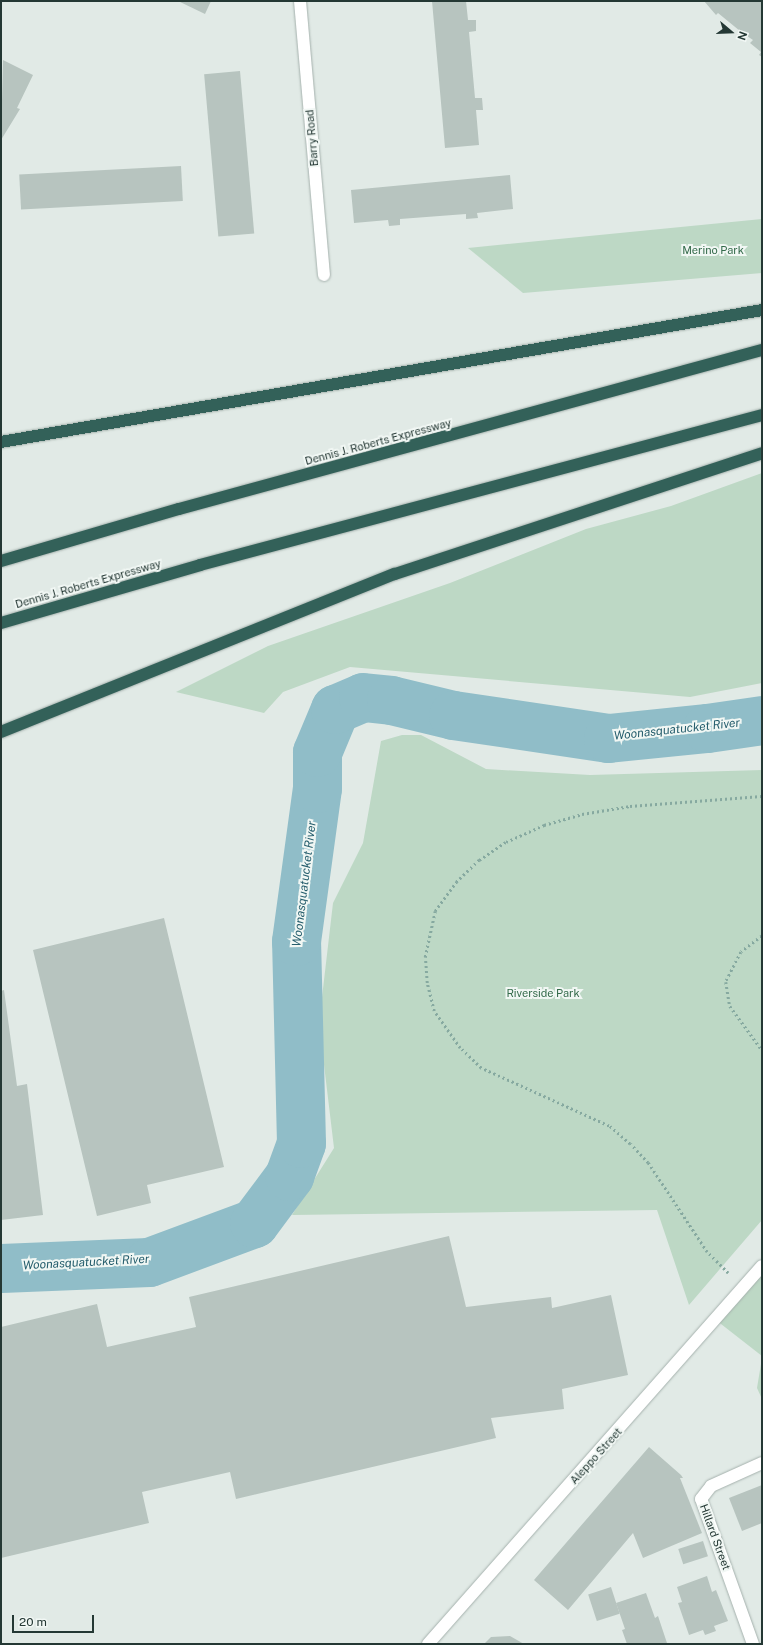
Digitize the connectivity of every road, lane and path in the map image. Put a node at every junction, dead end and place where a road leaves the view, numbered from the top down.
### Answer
1 (300, 1) edge
2 (324, 276) dead end
3 (762, 310) edge
4 (762, 350) edge
5 (762, 415) edge
6 (1, 442) edge
7 (762, 454) edge
8 (1, 561) edge
9 (1, 623) edge
10 (1, 732) edge
11 (762, 796) edge
12 (762, 936) edge
13 (762, 1050) edge
14 (762, 1266) edge
15 (743, 1287) junction
16 (762, 1463) edge
17 (428, 1644) edge
18 (753, 1644) edge

1 - 2 street, Barry Road
3 - 6 highway
4 - 8 highway, Dennis J. Roberts Expressway
5 - 9 highway, Dennis J. Roberts Expressway
7 - 10 highway
11 - 15 path
12 - 13 path
14 - 15 street, Aleppo Street
15 - 17 street, Aleppo Street
16 - 18 street, Hillard Street

